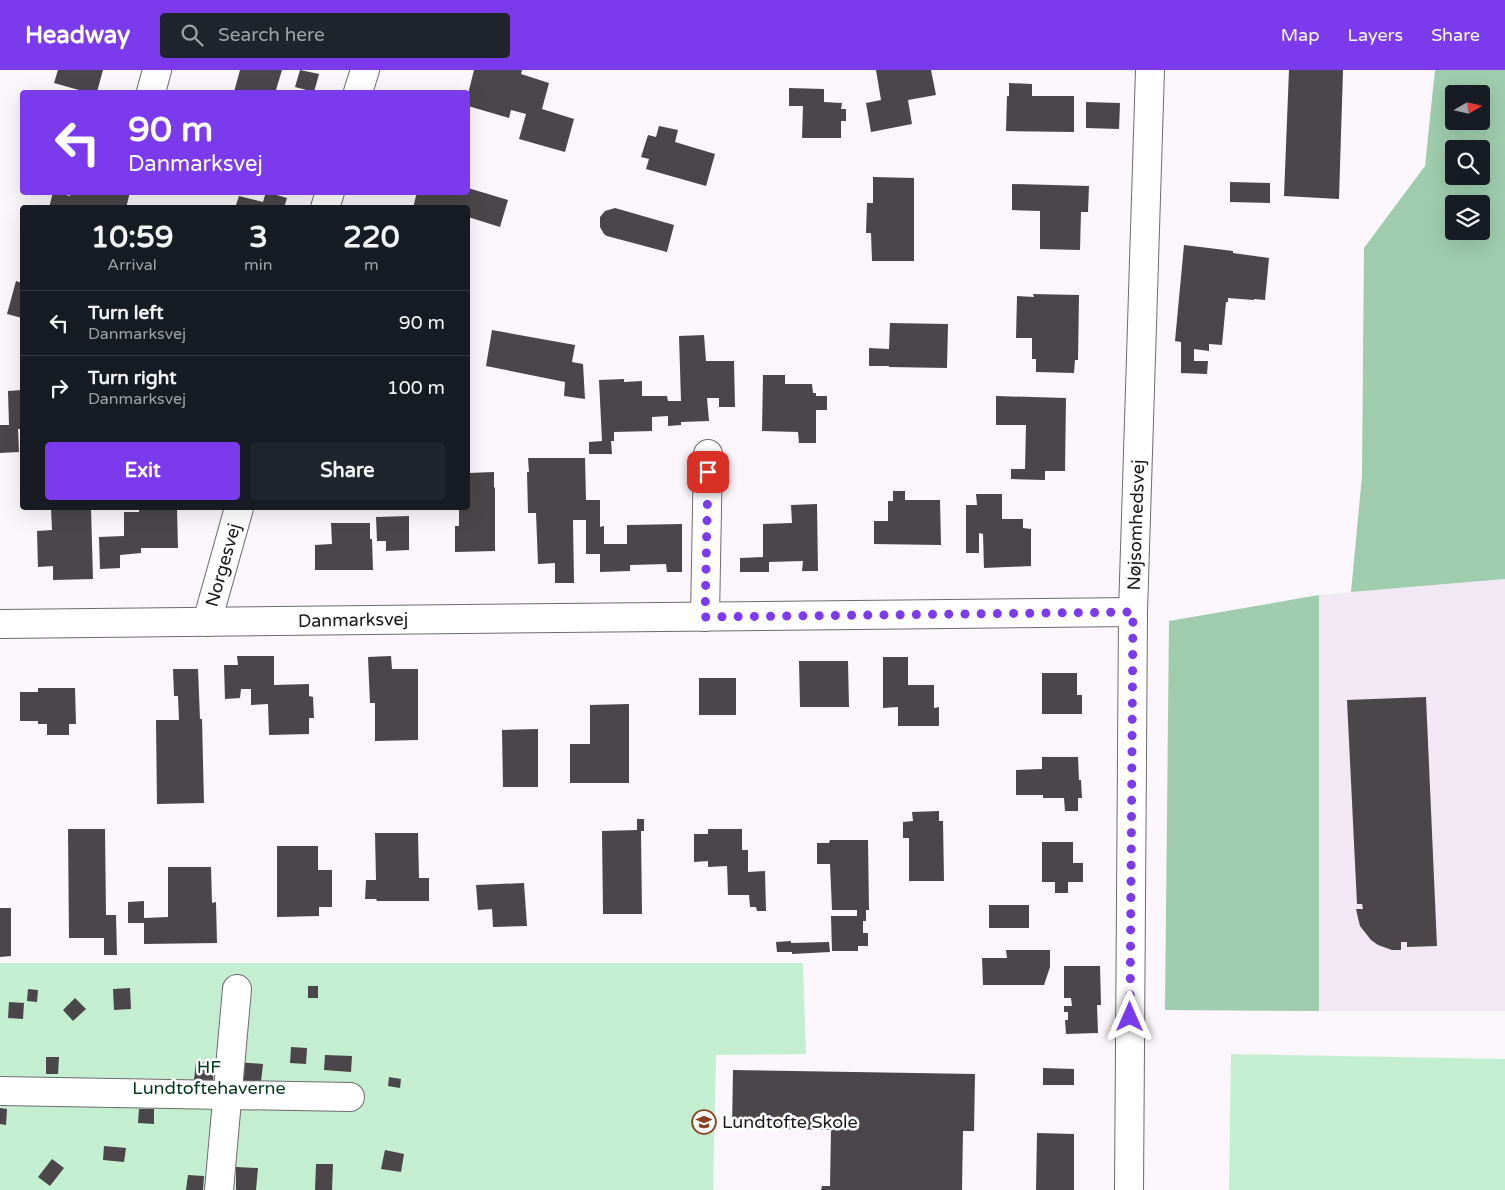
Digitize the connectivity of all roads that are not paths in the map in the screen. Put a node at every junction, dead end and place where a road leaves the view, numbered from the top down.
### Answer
1 (158, 70) edge
2 (1150, 70) edge
3 (153, 90) edge
4 (708, 454) dead end
5 (239, 510) edge
6 (1133, 612) junction
7 (705, 617) junction
8 (207, 622) junction
9 (0, 624) edge
10 (237, 989) dead end
11 (0, 1091) edge
12 (228, 1095) junction
13 (350, 1097) dead end
14 (219, 1190) edge
15 (1129, 1190) edge

1 - 3 street
2 - 6 street, Nøjsomhedsvej
4 - 7 street
5 - 8 street, Norgesvej
6 - 7 street, Danmarksvej
6 - 15 street, Nøjsomhedsvej
7 - 8 street, Danmarksvej
8 - 9 street, Danmarksvej
10 - 12 street
11 - 12 street
12 - 13 street
12 - 14 street

